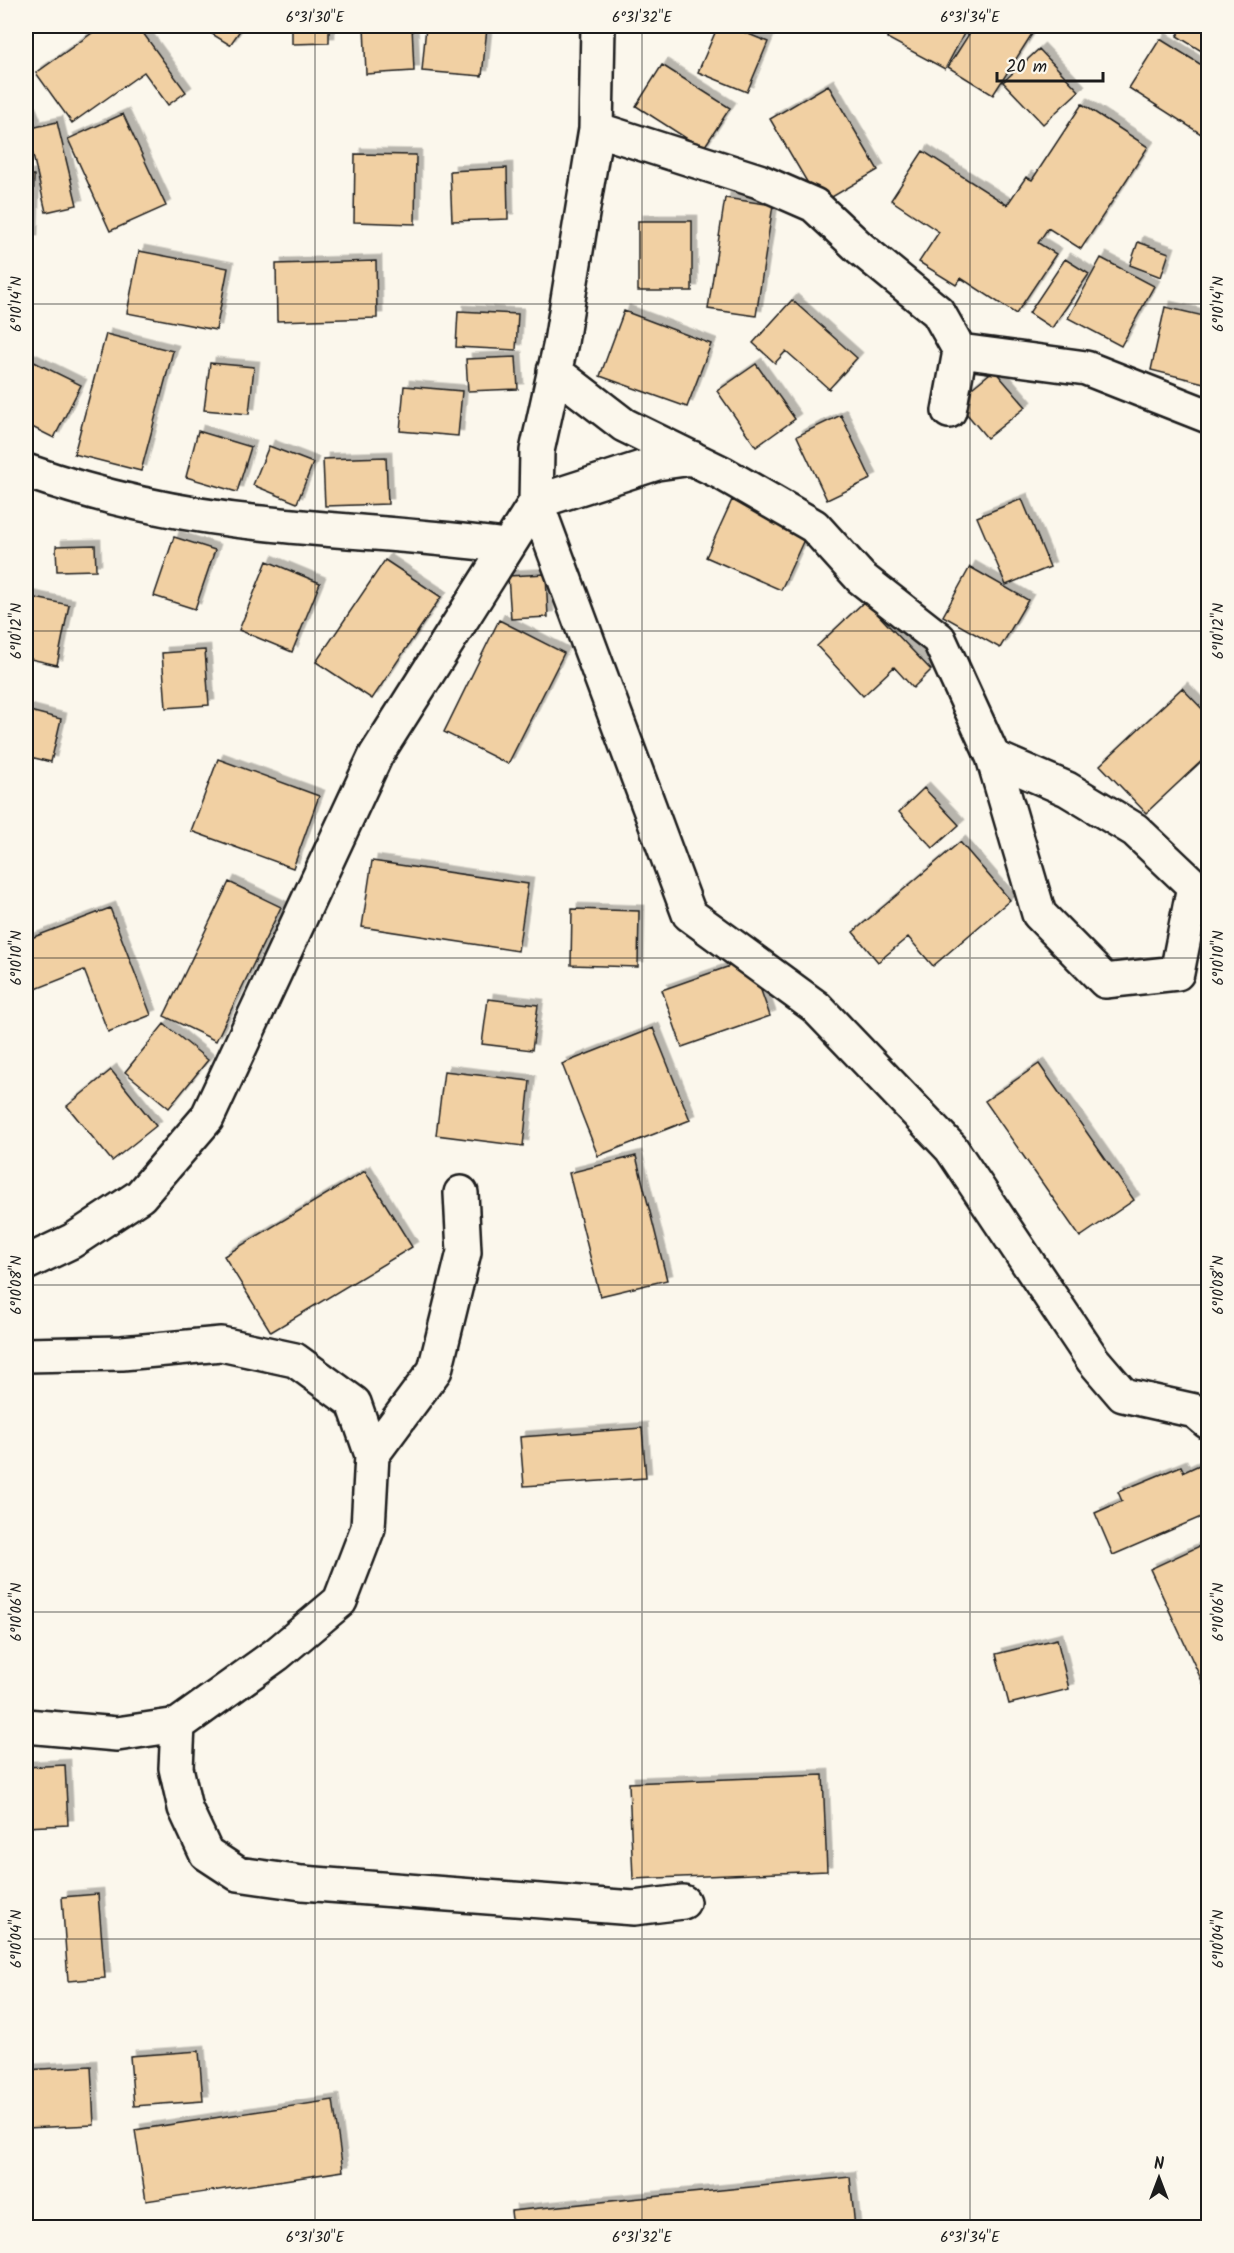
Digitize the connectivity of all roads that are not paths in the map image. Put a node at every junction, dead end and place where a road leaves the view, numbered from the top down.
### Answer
1 (598, 26) edge
2 (596, 129) junction
3 (960, 351) junction
4 (554, 371) junction
5 (949, 411) dead end
6 (1209, 416) edge
7 (692, 458) junction
8 (26, 471) edge
9 (536, 502) junction
10 (506, 546) junction
11 (993, 757) junction
12 (1201, 899) edge
13 (461, 1193) dead end
14 (26, 1263) edge
15 (26, 1355) edge
16 (1209, 1422) edge
17 (372, 1455) junction
18 (178, 1725) junction
19 (26, 1726) edge
20 (683, 1902) dead end

1 - 2 street
2 - 3 street
2 - 4 street
3 - 5 street
3 - 6 street
4 - 7 street
4 - 9 street
7 - 9 street
7 - 11 street
8 - 10 street
9 - 10 street
9 - 16 street
10 - 14 street
11 - 12 street
11 - 12 street
13 - 17 street
15 - 17 street
17 - 18 street
18 - 19 street
18 - 20 street

